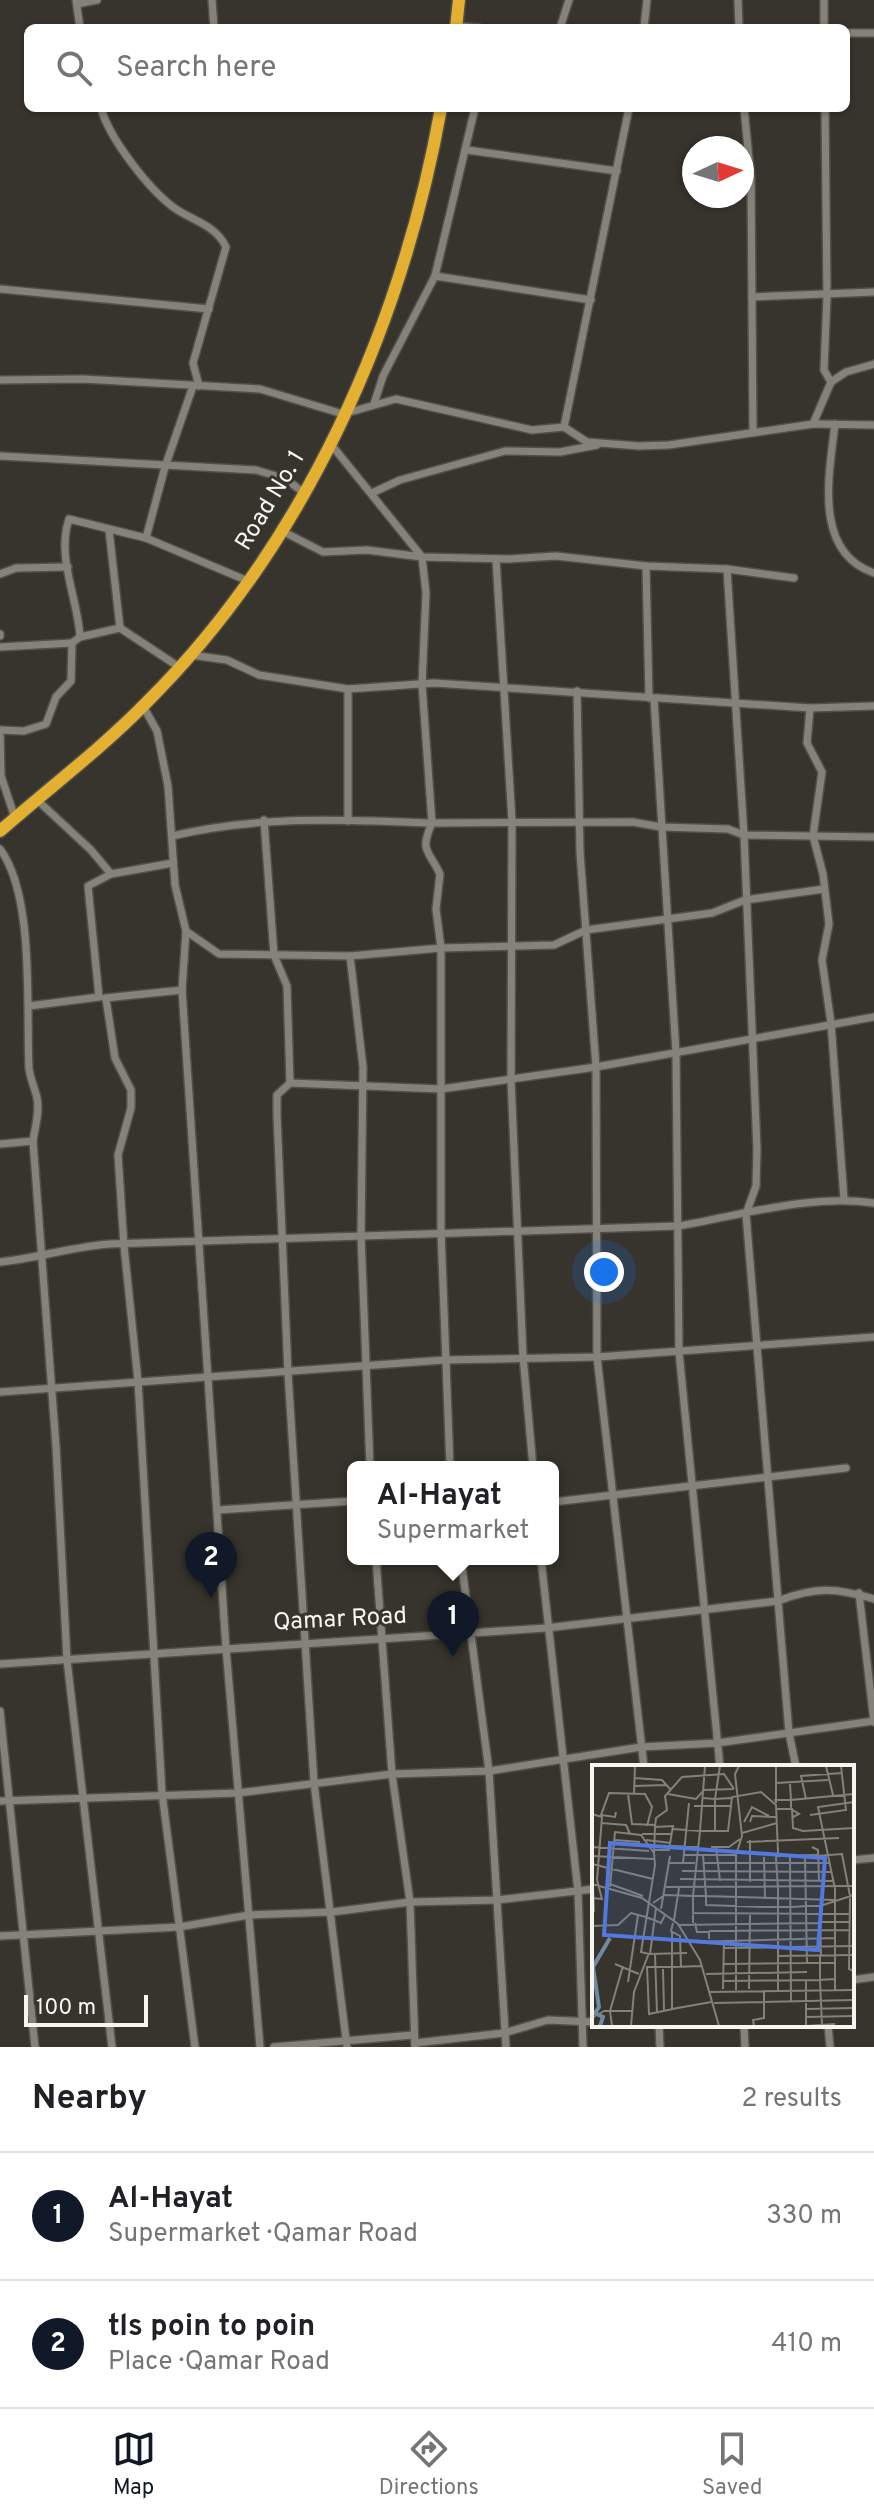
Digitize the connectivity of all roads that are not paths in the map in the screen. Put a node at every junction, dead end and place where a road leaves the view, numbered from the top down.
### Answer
1 (97, 0) edge
2 (212, 0) edge
3 (459, 0) edge
4 (569, 0) edge
5 (647, 0) edge
6 (738, 0) edge
7 (824, 0) edge
8 (77, 2) edge
9 (80, 24) edge
10 (214, 24) edge
11 (456, 24) edge
12 (561, 24) edge
13 (644, 24) edge
14 (739, 24) edge
15 (824, 24) edge
16 (850, 33) edge
17 (874, 33) edge
18 (102, 112) edge
19 (440, 112) edge
20 (474, 112) edge
21 (628, 112) edge
22 (744, 112) edge
23 (825, 112) edge
24 (467, 150) junction
25 (617, 171) junction
26 (435, 276) junction
27 (0, 289) edge
28 (874, 292) edge
29 (827, 296) junction
30 (752, 297) junction
31 (591, 300) junction
32 (209, 309) junction
33 (874, 364) edge
34 (0, 380) edge
35 (831, 382) junction
36 (196, 386) junction
37 (374, 404) junction
38 (343, 414) junction
39 (813, 424) junction
40 (835, 424) junction
41 (874, 425) edge
42 (564, 427) junction
43 (753, 430) junction
44 (330, 443) junction
45 (611, 443) junction
46 (0, 456) edge
47 (165, 467) junction
48 (304, 493) junction
49 (372, 493) junction
50 (109, 530) junction
51 (282, 531) junction
52 (146, 538) junction
53 (422, 557) junction
54 (496, 559) junction
55 (646, 566) junction
56 (68, 567) junction
57 (727, 569) junction
58 (874, 573) edge
59 (0, 574) edge
60 (794, 578) dead end
61 (248, 581) junction
62 (120, 628) junction
63 (80, 637) junction
64 (72, 643) junction
65 (0, 647) edge
66 (189, 655) junction
67 (179, 667) junction
68 (422, 684) junction
69 (502, 687) junction
70 (348, 689) junction
71 (577, 691) junction
72 (652, 698) junction
73 (735, 702) junction
74 (143, 706) junction
75 (874, 706) edge
76 (810, 708) junction
77 (0, 730) edge
78 (36, 799) junction
79 (15, 818) junction
80 (264, 820) junction
81 (348, 821) junction
82 (512, 821) junction
83 (432, 823) junction
84 (581, 823) junction
85 (661, 827) junction
86 (0, 831) edge
87 (744, 835) junction
88 (172, 836) junction
89 (813, 836) junction
90 (874, 837) edge
91 (0, 849) edge
92 (173, 863) junction
93 (111, 874) junction
94 (824, 889) junction
95 (745, 900) junction
96 (667, 920) junction
97 (586, 930) junction
98 (186, 931) junction
99 (510, 945) junction
100 (441, 948) junction
101 (274, 955) junction
102 (350, 956) junction
103 (182, 990) junction
104 (102, 998) junction
105 (29, 1006) junction
106 (874, 1017) edge
107 (831, 1023) junction
108 (751, 1039) junction
109 (676, 1053) junction
110 (596, 1067) junction
111 (511, 1080) junction
112 (290, 1083) junction
113 (363, 1086) junction
114 (441, 1089) junction
115 (33, 1141) junction
116 (0, 1144) edge
117 (844, 1199) junction
118 (874, 1203) edge
119 (746, 1214) junction
120 (678, 1226) junction
121 (596, 1229) junction
122 (518, 1231) junction
123 (441, 1232) junction
124 (361, 1235) junction
125 (284, 1237) junction
126 (200, 1240) junction
127 (124, 1246) junction
128 (44, 1257) junction
129 (0, 1262) edge
130 (874, 1337) edge
131 (756, 1346) junction
132 (679, 1352) junction
133 (523, 1356) junction
134 (597, 1357) junction
135 (444, 1360) junction
136 (365, 1366) junction
137 (288, 1373) junction
138 (207, 1376) junction
139 (138, 1381) junction
140 (51, 1386) junction
141 (0, 1392) edge
142 (370, 1461) edge
143 (450, 1461) edge
144 (532, 1461) edge
145 (846, 1468) dead end
146 (765, 1477) junction
147 (690, 1484) junction
148 (612, 1493) junction
149 (559, 1501) edge
150 (347, 1502) edge
151 (295, 1506) junction
152 (217, 1510) junction
153 (377, 1565) edge
154 (462, 1565) edge
155 (541, 1565) edge
156 (859, 1593) junction
157 (872, 1598) edge
158 (778, 1601) junction
159 (703, 1609) junction
160 (625, 1620) junction
161 (546, 1628) junction
162 (472, 1633) junction
163 (383, 1638) junction
164 (305, 1642) junction
165 (226, 1648) junction
166 (152, 1654) junction
167 (67, 1660) junction
168 (0, 1664) edge
169 (0, 1711) edge
170 (874, 1723) edge
171 (789, 1733) junction
172 (717, 1743) junction
173 (641, 1747) junction
174 (563, 1761) junction
175 (644, 1765) edge
176 (720, 1765) edge
177 (796, 1765) edge
178 (489, 1771) junction
179 (392, 1774) junction
180 (314, 1783) junction
181 (162, 1793) junction
182 (238, 1793) junction
183 (81, 1798) junction
184 (0, 1801) edge
185 (10, 1801) junction
186 (874, 1858) edge
187 (854, 1860) edge
188 (592, 1889) edge
189 (578, 1891) junction
190 (497, 1900) junction
191 (410, 1902) junction
192 (332, 1912) junction
193 (249, 1915) junction
194 (179, 1927) junction
195 (99, 1930) junction
196 (23, 1935) junction
197 (0, 1936) edge
198 (874, 1977) edge
199 (854, 1980) edge
200 (592, 2022) edge
201 (582, 2024) junction
202 (659, 2027) edge
203 (744, 2027) edge
204 (828, 2027) edge
205 (504, 2033) junction
206 (414, 2042) edge
207 (346, 2044) edge
208 (35, 2047) edge
209 (112, 2047) edge
210 (195, 2047) edge
211 (260, 2047) edge
212 (274, 2047) edge
213 (506, 2047) edge
214 (583, 2047) edge
215 (660, 2047) edge
216 (745, 2047) edge
217 (830, 2047) edge

1 - 8 street
2 - 10 street
3 - 11 highway
4 - 12 street
5 - 13 street
6 - 14 street
7 - 15 street
8 - 9 street
16 - 17 street
18 - 32 street
19 - 38 highway, Road No. 1
20 - 24 street
21 - 25 street
22 - 30 street
23 - 29 street
24 - 25 street
24 - 26 street
25 - 31 street
26 - 31 street
26 - 37 street
27 - 32 street
28 - 29 street
29 - 30 street
29 - 35 street
30 - 43 street
31 - 42 street
32 - 36 street
33 - 35 street
34 - 36 street
35 - 39 street
36 - 38 street
36 - 47 street
37 - 38 street
37 - 42 street
38 - 44 highway, Road No. 1
39 - 40 street
39 - 43 street
40 - 41 street
40 - 58 street
42 - 45 street
43 - 45 street
44 - 48 highway, Road No. 1
44 - 49 street
45 - 49 street
46 - 47 street
47 - 48 street
47 - 52 street
48 - 51 highway, Road No. 1
49 - 53 street
50 - 52 street
50 - 56 street
50 - 62 street
51 - 53 street
51 - 61 highway, Road No. 1
52 - 61 street
53 - 54 street
53 - 68 street
54 - 55 street
54 - 69 street
55 - 57 street
55 - 72 street
56 - 59 street
56 - 63 street
57 - 60 street
57 - 73 street
61 - 66 highway, Road No. 1
62 - 63 street
62 - 67 street
63 - 64 street
64 - 65 street
64 - 77 street
66 - 67 highway, Road No. 1
66 - 70 street
67 - 74 highway, Road No. 1
68 - 69 street
68 - 70 street
68 - 83 street
69 - 71 street
69 - 82 street
70 - 81 street
71 - 72 street
71 - 84 street
72 - 73 street
72 - 85 street
73 - 76 street
73 - 87 street
74 - 78 highway, Road No. 1
74 - 88 street
75 - 76 street
76 - 89 street
77 - 79 street
78 - 79 highway, Road No. 1
78 - 93 street
79 - 86 highway, Road No. 1
80 - 81 street
80 - 88 street
80 - 101 street
81 - 83 street
82 - 83 street
82 - 84 street
82 - 99 street
83 - 100 street
84 - 85 street
84 - 97 street
85 - 87 street
85 - 96 street
87 - 89 street
87 - 95 street
88 - 92 street
89 - 90 street
89 - 94 street
91 - 105 street
92 - 93 street
92 - 98 street
93 - 104 street
94 - 95 street
94 - 107 street
95 - 96 street
95 - 108 street
96 - 97 street
96 - 109 street
97 - 99 street
97 - 110 street
98 - 101 street
98 - 103 street
99 - 100 street
99 - 111 street
100 - 102 street
100 - 114 street
101 - 102 street
101 - 112 street
102 - 113 street
103 - 104 street
103 - 126 street
104 - 105 street
104 - 127 street
105 - 115 street
106 - 107 street
107 - 108 street
107 - 117 street
108 - 109 street
108 - 119 street
109 - 110 street
109 - 120 street
110 - 111 street
110 - 121 street
111 - 114 street
111 - 122 street
112 - 113 street
112 - 125 street
113 - 114 street
113 - 124 street
114 - 123 street
115 - 116 street
115 - 128 street
117 - 118 street
117 - 119 street
119 - 120 street
119 - 131 street
120 - 121 street
120 - 132 street
121 - 122 street
121 - 134 street
122 - 123 street
122 - 133 street
123 - 124 street
123 - 135 street
124 - 125 street
124 - 136 street
125 - 126 street
125 - 137 street
126 - 127 street
126 - 138 street
127 - 128 street
127 - 139 street
128 - 129 street
128 - 140 street
130 - 131 street
131 - 132 street
131 - 146 street
132 - 134 street
132 - 147 street
133 - 134 street
133 - 135 street
133 - 144 street
134 - 148 street
135 - 136 street
135 - 143 street
136 - 137 street
136 - 142 street
137 - 138 street
137 - 151 street
138 - 139 street
138 - 152 street
139 - 140 street
139 - 166 street
140 - 141 street
140 - 167 street
145 - 146 street
146 - 147 street
146 - 158 street
147 - 148 street
147 - 159 street
148 - 149 street
148 - 160 street
150 - 151 street
151 - 152 street
151 - 164 street
152 - 165 street
153 - 163 street
154 - 162 street
155 - 161 street
156 - 157 street, Qamar Road
156 - 158 street, Qamar Road
156 - 170 street
158 - 159 street, Qamar Road
158 - 171 street
159 - 160 street, Qamar Road
159 - 172 street
160 - 161 street, Qamar Road
160 - 173 street
161 - 162 street, Qamar Road
161 - 174 street
162 - 163 street, Qamar Road
162 - 178 street
163 - 164 street, Qamar Road
163 - 179 street
164 - 165 street, Qamar Road
164 - 180 street
165 - 166 street, Qamar Road
165 - 182 street
166 - 167 street, Qamar Road
166 - 181 street
167 - 168 street, Qamar Road
167 - 183 street
169 - 185 street
170 - 171 street
171 - 172 street
171 - 177 street
172 - 173 street
172 - 176 street
173 - 174 street
173 - 175 street
174 - 178 street
174 - 189 street
178 - 179 street
178 - 190 street
179 - 180 street
179 - 191 street
180 - 182 street
180 - 192 street
181 - 182 street
181 - 183 street
181 - 194 street
182 - 193 street
183 - 185 street
183 - 195 street
184 - 185 street
185 - 196 street
186 - 187 street
188 - 189 street
189 - 190 street
189 - 201 street
190 - 191 street
190 - 205 street
191 - 192 street
191 - 206 street
192 - 193 street
192 - 207 street
193 - 194 street
193 - 211 street
194 - 195 street
194 - 210 street
195 - 196 street
195 - 209 street
196 - 197 street
196 - 208 street
198 - 199 street
200 - 201 street
201 - 205 street
201 - 214 street
202 - 215 street
203 - 216 street
204 - 217 street
205 - 206 street
205 - 213 street
206 - 207 street
207 - 212 street

